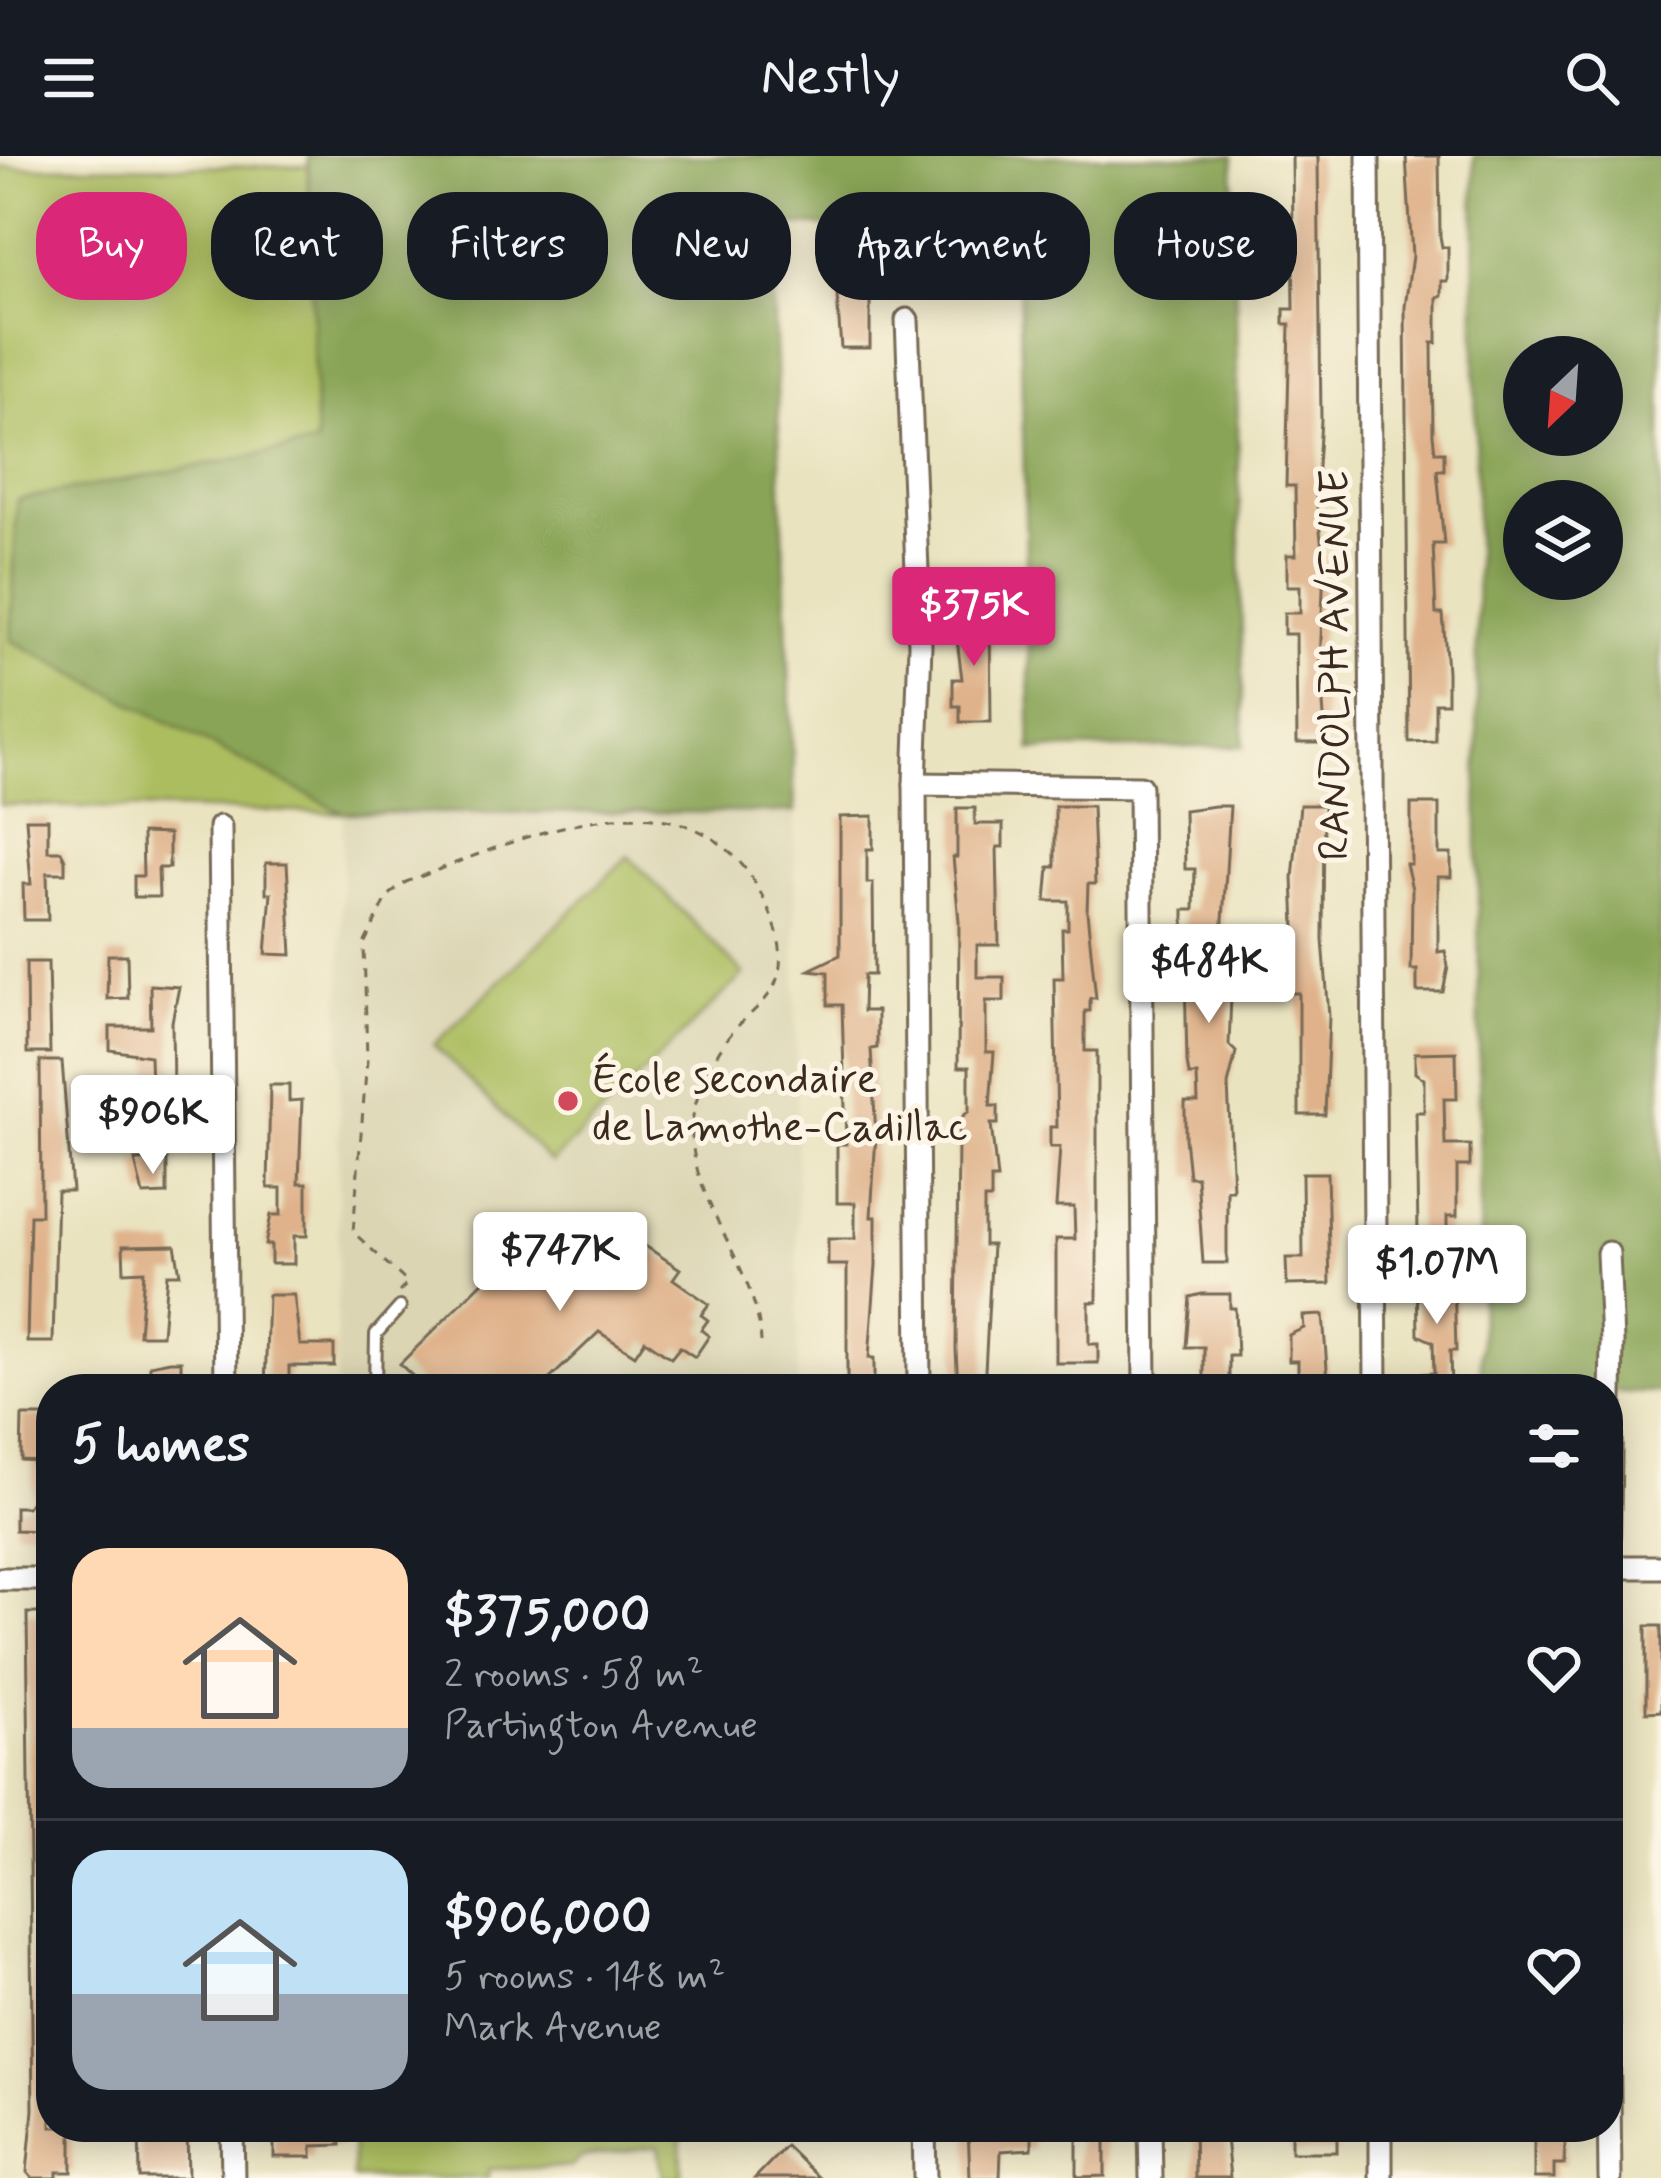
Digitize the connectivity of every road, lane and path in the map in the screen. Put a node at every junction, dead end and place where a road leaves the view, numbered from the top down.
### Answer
1 (1368, 156) edge
2 (907, 320) dead end
3 (915, 784) junction
4 (220, 826) dead end
5 (1608, 1253) dead end
6 (398, 1301) joint
7 (761, 1342) dead end
8 (226, 1374) edge
9 (375, 1374) edge
10 (919, 1374) edge
11 (1145, 1374) edge
12 (1376, 1374) edge
13 (1611, 1374) edge
14 (1623, 1567) edge
15 (1661, 1567) edge
16 (36, 1579) edge
17 (0, 1580) edge
18 (232, 2142) edge
19 (924, 2142) edge
20 (1150, 2142) edge
21 (1381, 2142) edge
22 (1610, 2142) edge
23 (232, 2178) edge
24 (925, 2178) edge
25 (1151, 2178) edge
26 (1382, 2178) edge
27 (1610, 2178) edge

1 - 12 street, RANDOLPH AVENUE
2 - 3 street
3 - 10 street
3 - 11 street
4 - 8 street
5 - 13 street
6 - 7 path
6 - 9 lane
14 - 15 street
16 - 17 street
18 - 23 street
19 - 24 street
20 - 25 street
21 - 26 street
22 - 27 street

